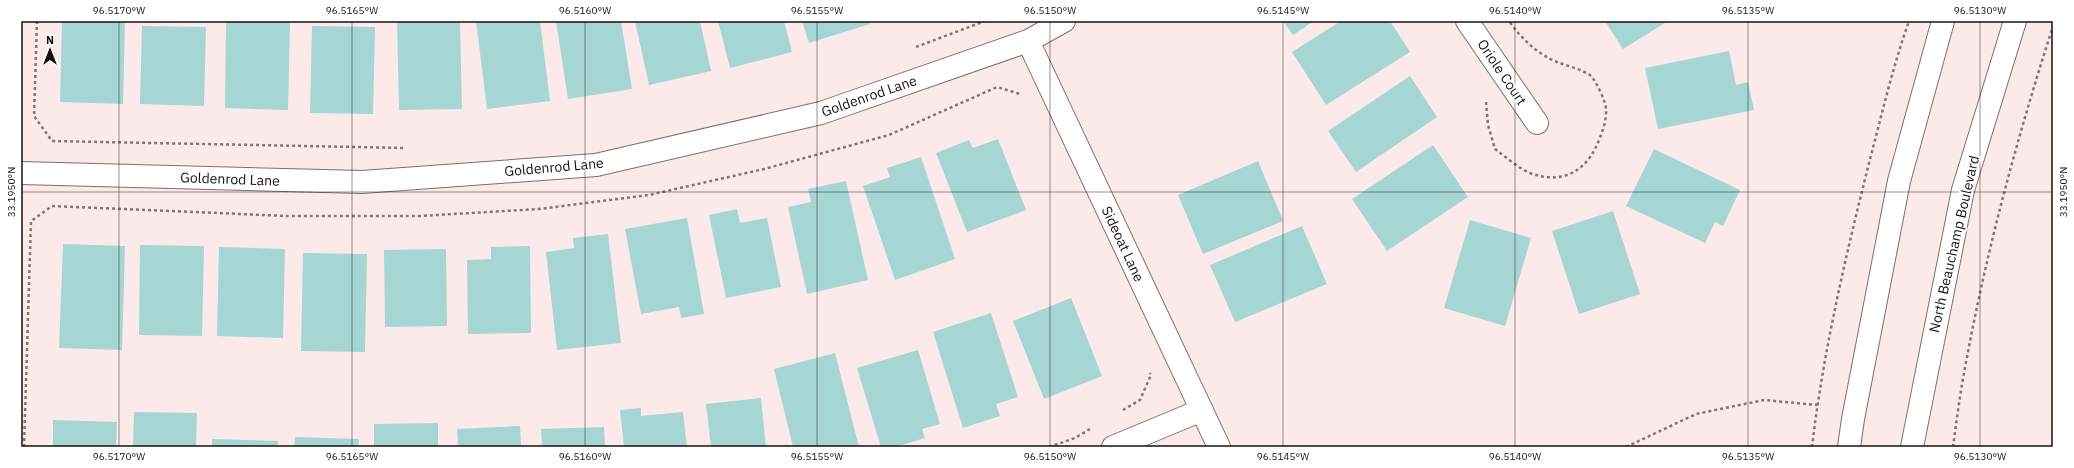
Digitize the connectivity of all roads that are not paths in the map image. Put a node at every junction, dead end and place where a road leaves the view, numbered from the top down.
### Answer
1 (1064, 21) edge
2 (1467, 21) edge
3 (1943, 21) edge
4 (2015, 21) edge
5 (1028, 41) junction
6 (1537, 123) dead end
7 (21, 173) edge
8 (1202, 410) junction
9 (1113, 447) edge
10 (1219, 447) edge
11 (1849, 447) edge
12 (1912, 447) edge

1 - 5 street, Goldenrod Lane
2 - 6 street, Oriole Court
3 - 11 street
4 - 12 street, North Beauchamp Boulevard
5 - 7 street, Goldenrod Lane
5 - 8 street, Sideoat Lane
8 - 9 street
8 - 10 street, Sideoat Lane

